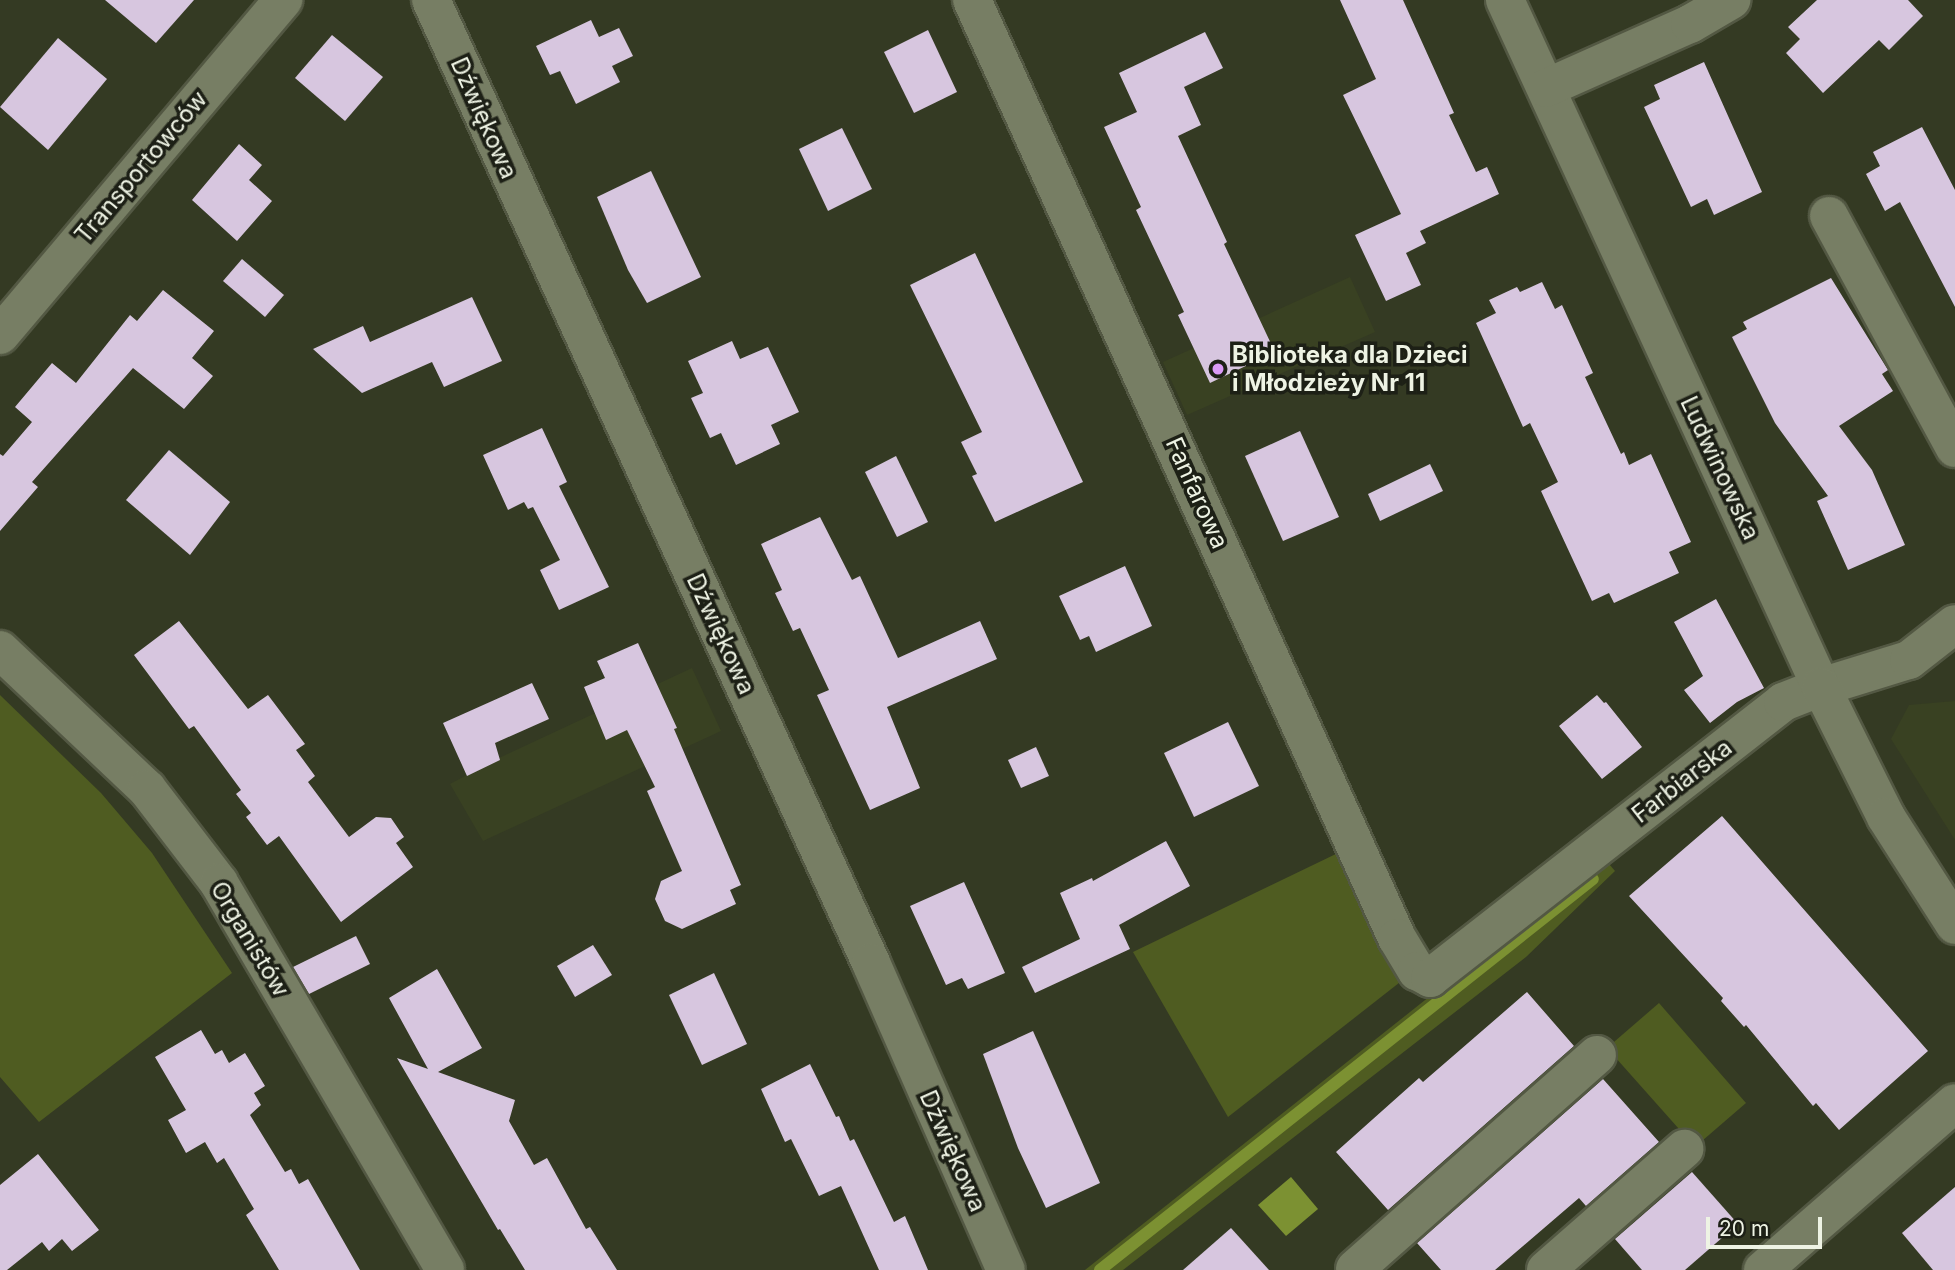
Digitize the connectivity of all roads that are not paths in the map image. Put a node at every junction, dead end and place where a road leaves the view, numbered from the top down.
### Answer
1 (283, 0) edge
2 (431, 0) edge
3 (972, 0) edge
4 (1505, 0) edge
5 (1731, 0) edge
6 (1546, 88) junction
7 (1829, 216) dead end
8 (0, 335) edge
9 (1955, 448) edge
10 (1955, 624) edge
11 (0, 650) edge
12 (1955, 657) edge
13 (1909, 660) junction
14 (1821, 687) junction
15 (1955, 925) edge
16 (1430, 978) joint
17 (1597, 1055) dead end
18 (1955, 1103) edge
19 (1684, 1149) dead end
20 (1355, 1269) edge
21 (445, 1270) edge
22 (1006, 1270) edge
23 (1546, 1270) edge
24 (1763, 1270) edge

1 - 8 street, Transportowców
2 - 22 street, Dźwiękowa
3 - 16 street, Fanfarowa
4 - 6 street, Ludwinowska
5 - 6 street
6 - 14 street, Ludwinowska
7 - 9 street
10 - 13 street, Farbiarska
11 - 21 street, Organistów
12 - 13 street
13 - 14 street, Farbiarska
14 - 15 street, Ludwinowska
14 - 16 street, Farbiarska
17 - 20 street
18 - 24 street
19 - 23 street

